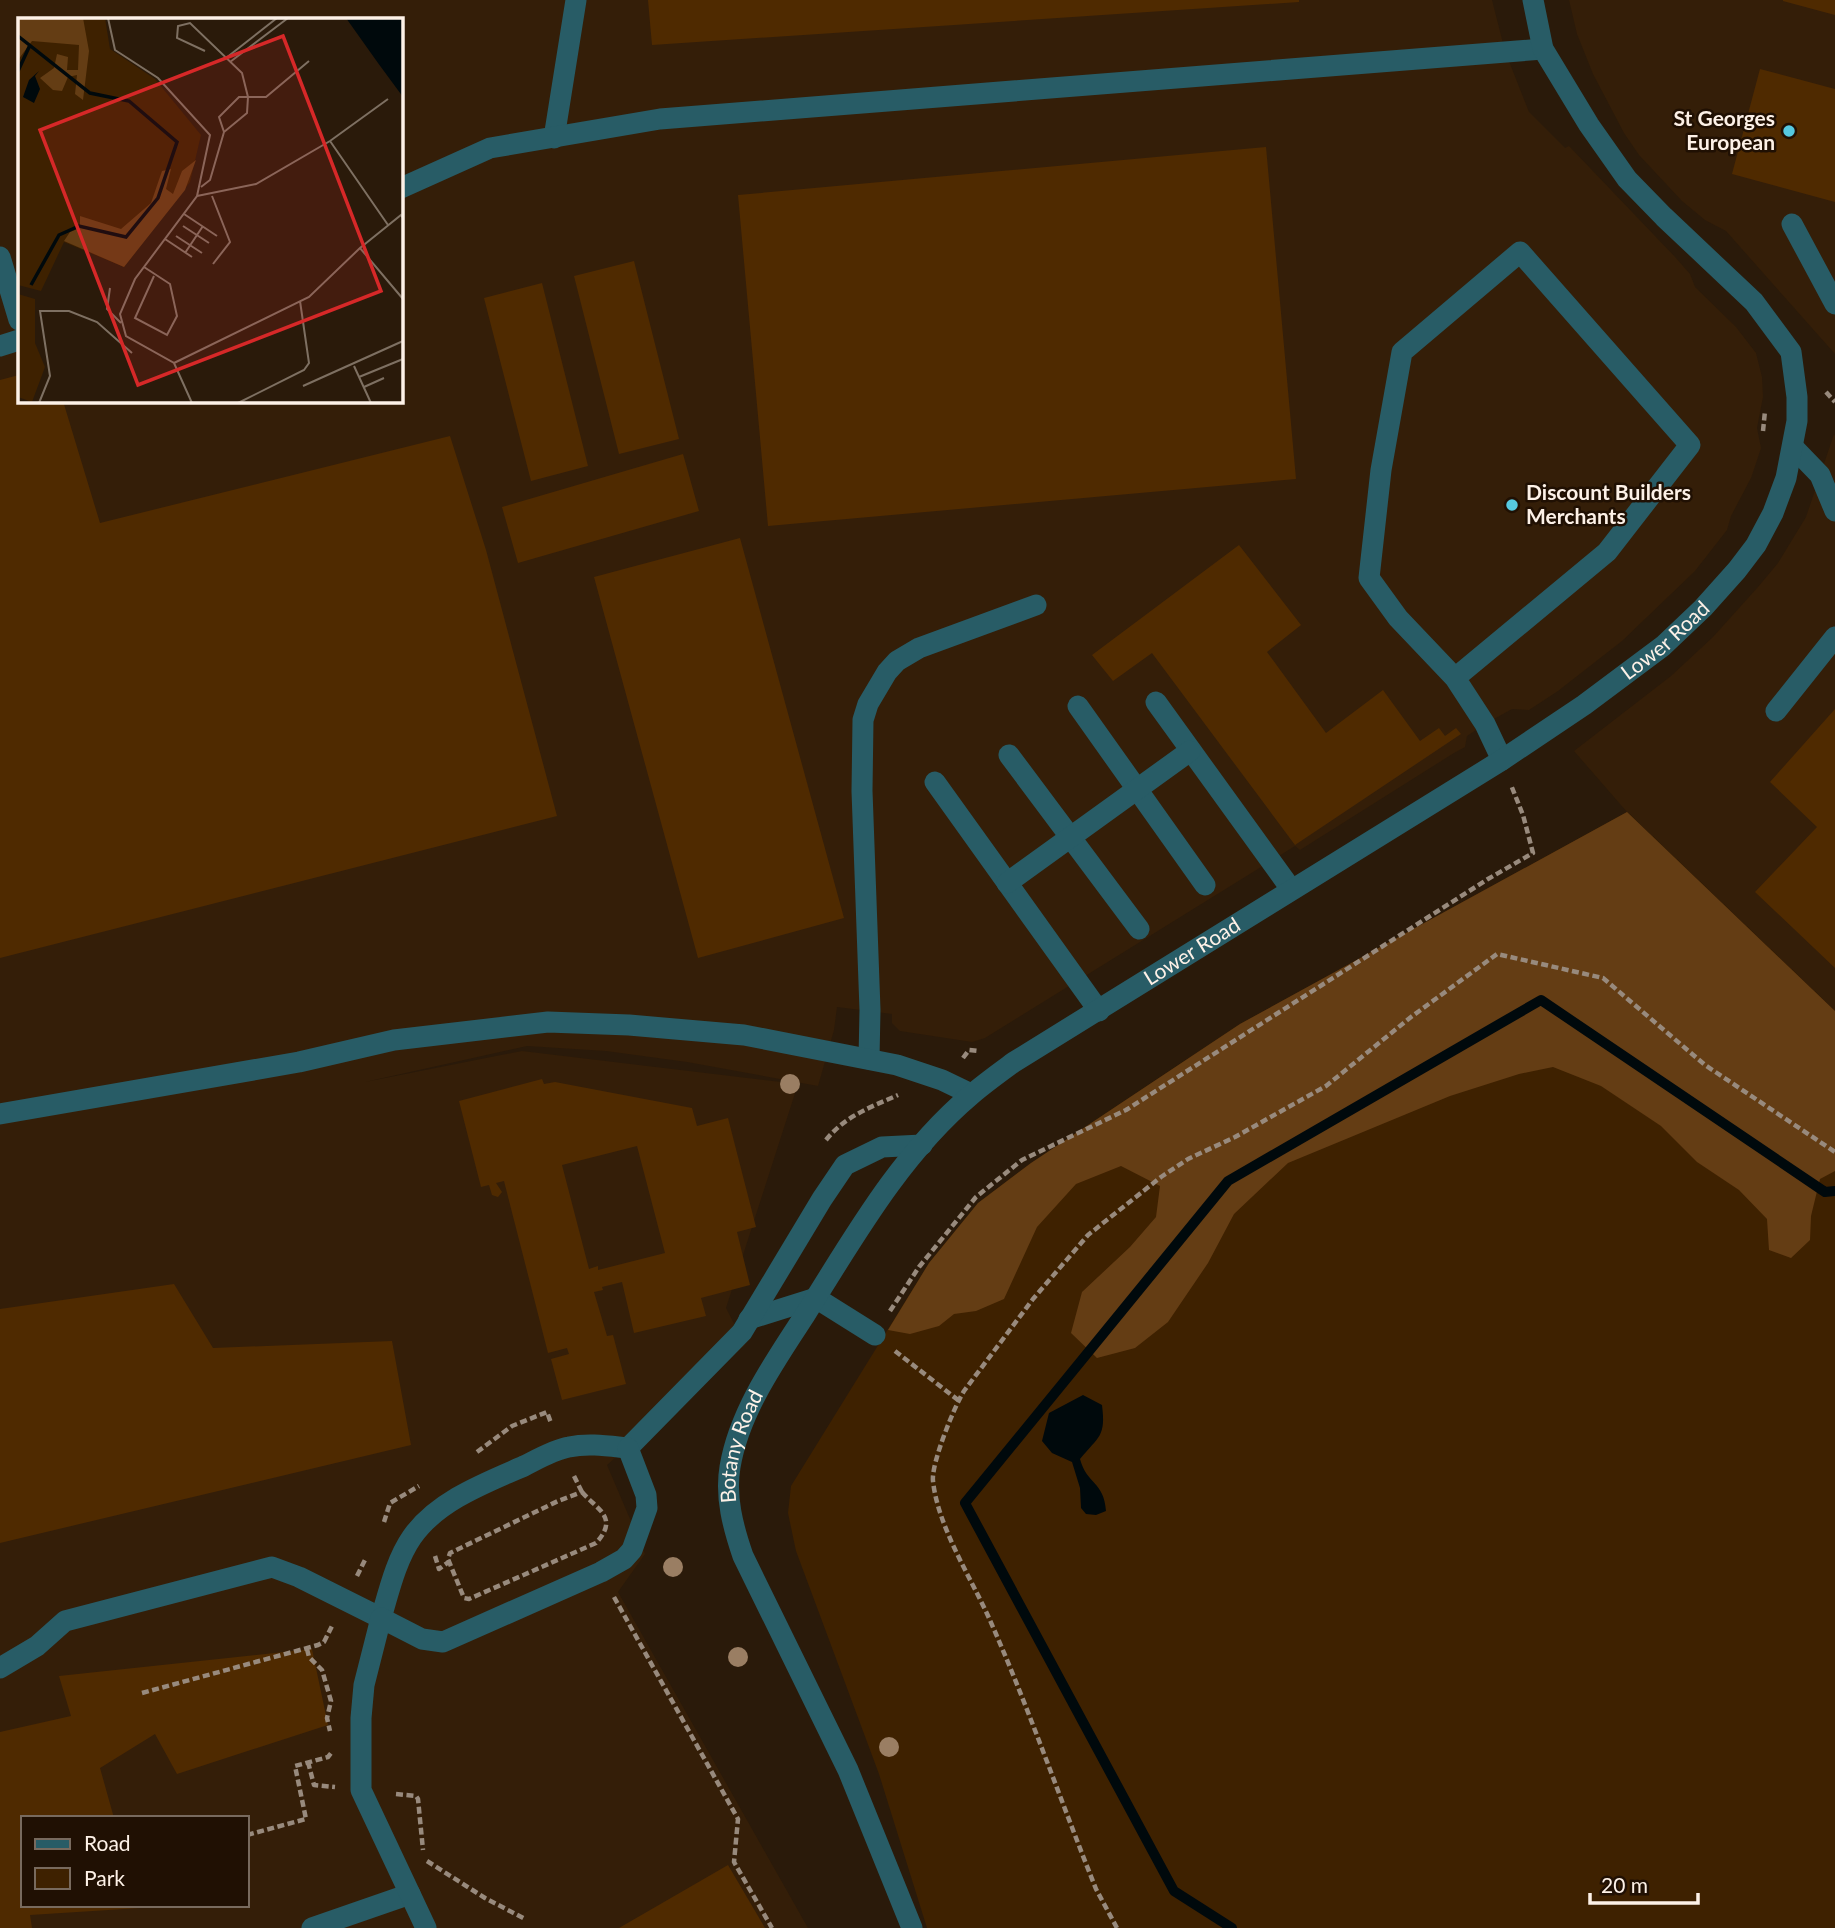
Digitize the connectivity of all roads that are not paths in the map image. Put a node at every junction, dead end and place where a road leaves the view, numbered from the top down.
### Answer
1 (576, 0) edge
2 (1533, 0) edge
3 (1543, 48) junction
4 (554, 138) junction
5 (402, 188) edge
6 (1792, 224) dead end
7 (0, 257) edge
8 (1835, 304) edge
9 (18, 317) edge
10 (18, 340) edge
11 (0, 346) edge
12 (1793, 447) junction
13 (1835, 511) edge
14 (1035, 604) dead end
15 (1835, 637) edge
16 (1455, 678) junction
17 (1156, 702) dead end
18 (1079, 706) dead end
19 (1776, 712) dead end
20 (1191, 751) junction
21 (1009, 755) dead end
22 (1502, 760) junction
23 (935, 782) dead end
24 (1138, 789) junction
25 (1069, 837) junction
26 (1007, 883) junction
27 (1205, 885) dead end
28 (1290, 890) junction
29 (1139, 929) dead end
30 (1099, 1011) junction
31 (869, 1059) junction
32 (1014, 1062) joint
33 (971, 1094) junction
34 (0, 1114) edge
35 (922, 1145) junction
36 (816, 1297) junction
37 (749, 1319) junction
38 (875, 1335) road end
39 (628, 1448) junction
40 (381, 1618) junction
41 (0, 1668) edge
42 (410, 1894) junction
43 (312, 1928) edge
44 (426, 1928) edge
45 (912, 1928) edge

1 - 4 street
2 - 3 street, Lower Road
3 - 4 street
3 - 12 street, Lower Road
4 - 5 street
6 - 8 street
7 - 9 street
10 - 11 street
12 - 13 street
12 - 22 street, Lower Road
14 - 31 street
15 - 19 street
16 - 16 street
16 - 22 street
17 - 20 street
18 - 24 street
20 - 24 street
20 - 28 street
21 - 25 street
22 - 28 street, Lower Road
23 - 26 street
24 - 25 street
24 - 27 street
25 - 26 street
25 - 29 street
26 - 30 street
28 - 30 street, Lower Road
30 - 32 street, Lower Road
31 - 33 street
31 - 34 street
32 - 33 street, Botany Road
33 - 35 street, Botany Road
35 - 36 street, Botany Road
35 - 37 street
36 - 37 street
36 - 38 street
36 - 45 street, Botany Road
37 - 39 street
39 - 40 street
39 - 40 street
40 - 41 street
40 - 42 street
42 - 43 street
42 - 44 street

